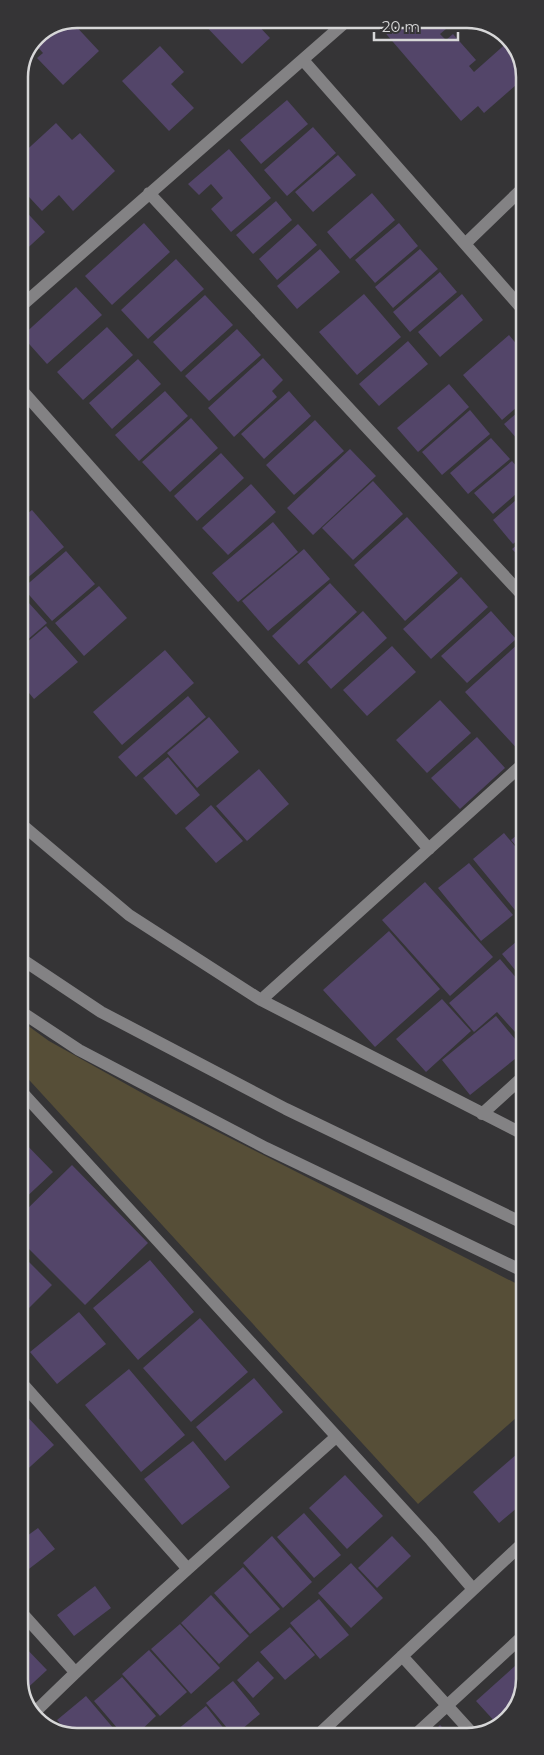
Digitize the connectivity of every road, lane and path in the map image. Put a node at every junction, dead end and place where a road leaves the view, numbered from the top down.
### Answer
1 (339, 28) edge
2 (303, 60) junction
3 (149, 193) junction
4 (516, 194) edge
5 (465, 244) junction
6 (28, 300) edge
7 (516, 302) edge
8 (28, 397) edge
9 (516, 588) edge
10 (516, 770) edge
11 (28, 830) edge
12 (429, 849) junction
13 (28, 963) edge
14 (261, 1000) junction
15 (28, 1016) edge
16 (516, 1082) edge
17 (28, 1099) edge
18 (482, 1114) junction
19 (516, 1131) edge
20 (516, 1220) edge
21 (516, 1268) edge
22 (28, 1390) edge
23 (336, 1437) junction
24 (516, 1549) edge
25 (187, 1568) junction
26 (473, 1589) junction
27 (28, 1621) edge
28 (516, 1642) edge
29 (402, 1656) junction
30 (75, 1672) junction
31 (448, 1705) junction
32 (38, 1709) edge
33 (326, 1728) edge
34 (423, 1728) edge
35 (468, 1728) edge

1 - 2 street
2 - 3 street
2 - 5 street
3 - 6 street
3 - 9 street
4 - 5 street
5 - 7 street
8 - 12 street
10 - 12 street
11 - 14 street
12 - 14 street
13 - 20 street
14 - 18 street
15 - 21 street
16 - 18 street
17 - 23 street
18 - 19 street
22 - 25 street
23 - 25 street
23 - 26 street
24 - 26 street
25 - 30 street
26 - 29 street
27 - 30 street
28 - 31 street
29 - 31 street
29 - 33 street
30 - 32 street
31 - 34 street
31 - 35 street

